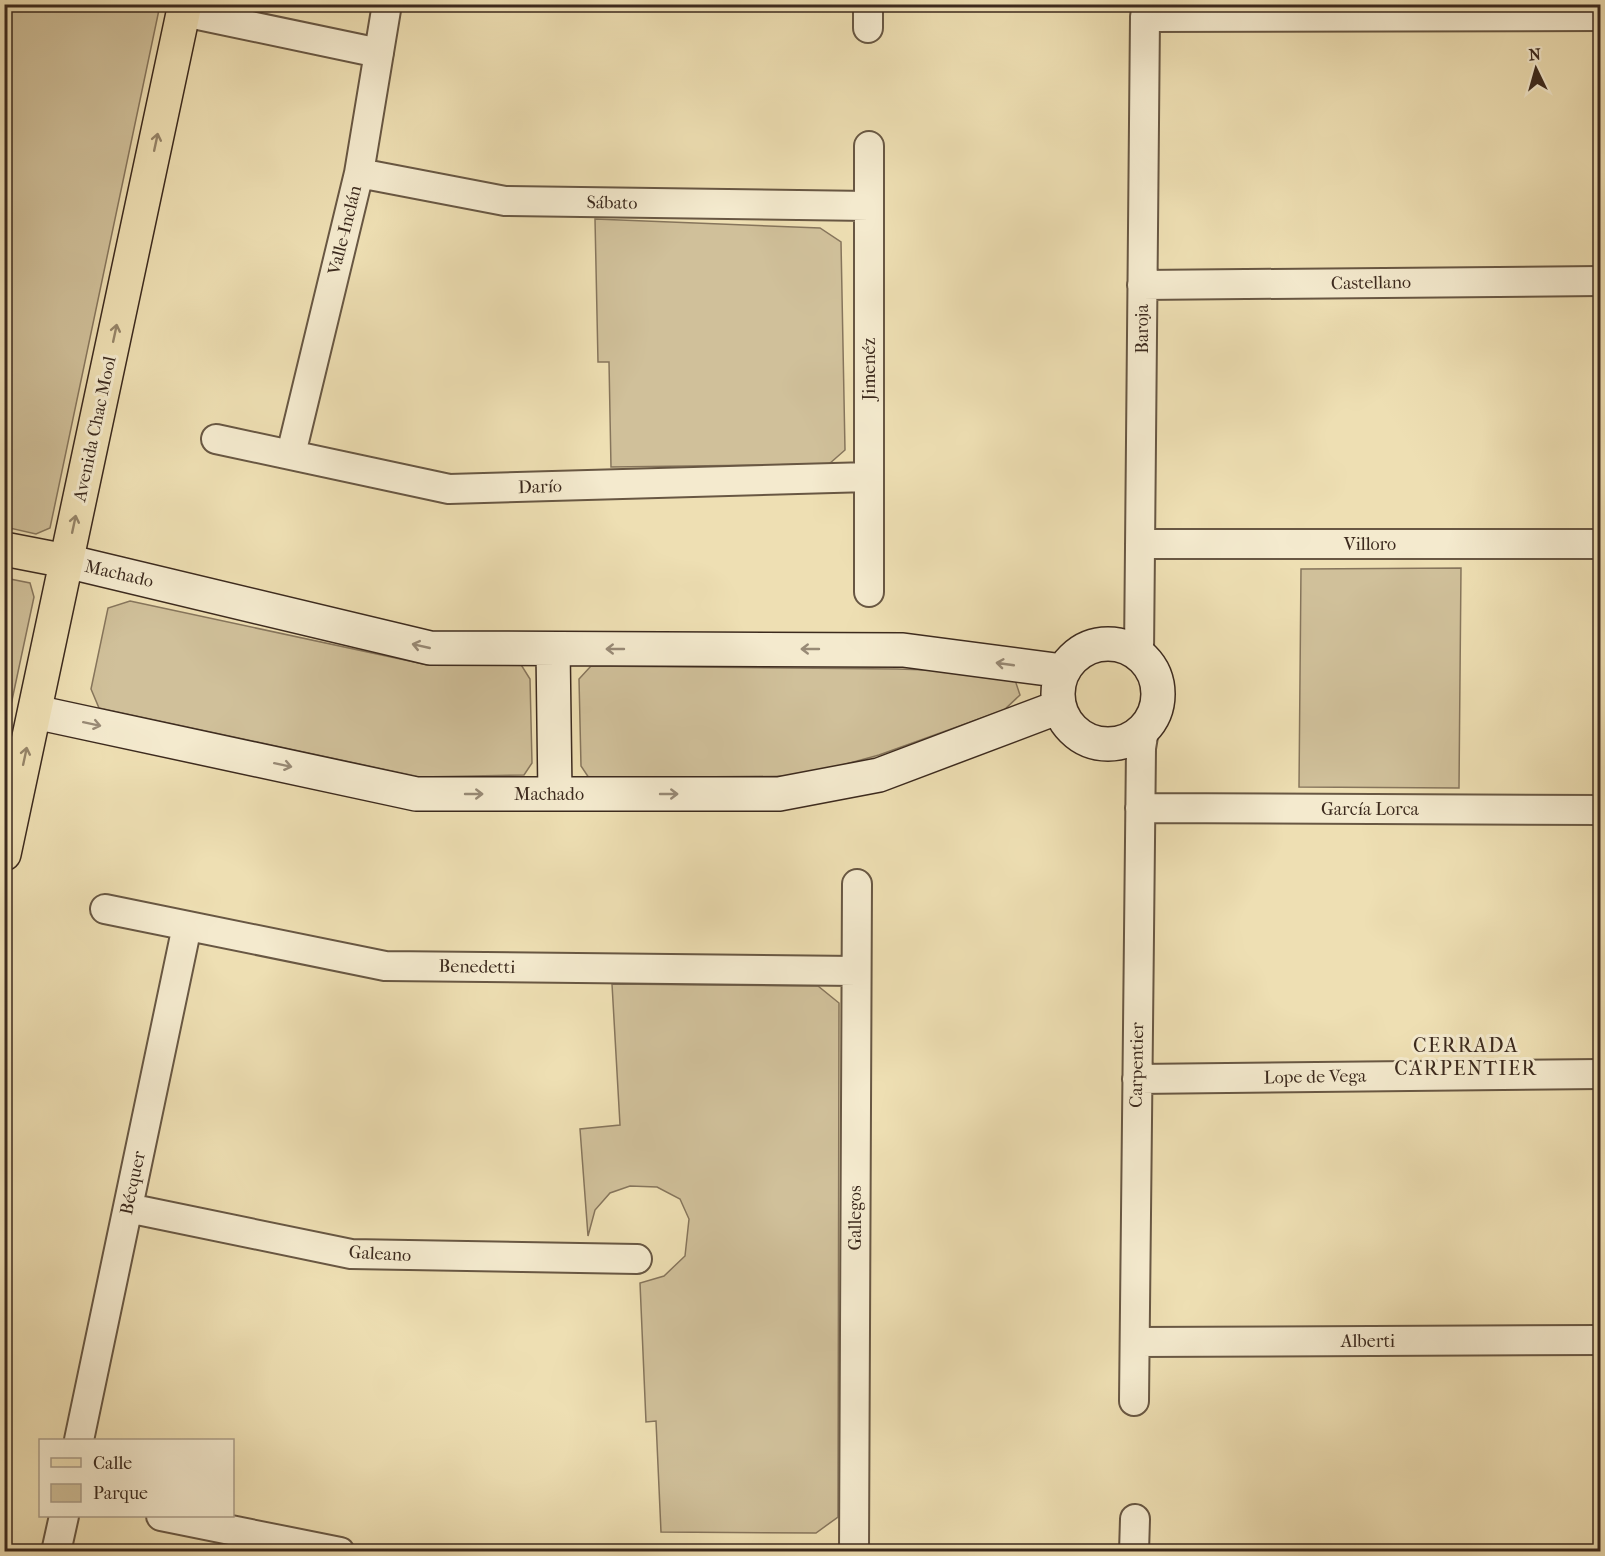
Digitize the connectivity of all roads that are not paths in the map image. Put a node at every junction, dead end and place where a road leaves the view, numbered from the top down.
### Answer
1 (387, 4) edge
2 (184, 8) edge
3 (1146, 11) edge
4 (1600, 16) edge
5 (379, 53) junction
6 (868, 146) dead end
7 (358, 173) junction
8 (869, 206) junction
9 (1600, 281) edge
10 (1142, 285) junction
11 (216, 439) dead end
12 (291, 454) junction
13 (869, 477) junction
14 (1140, 544) junction
15 (1600, 544) edge
16 (4, 549) edge
17 (66, 561) junction
18 (869, 592) dead end
19 (553, 649) junction
20 (1139, 654) junction
21 (1063, 670) junction
22 (1059, 707) junction
23 (35, 712) junction
24 (1144, 730) junction
25 (555, 794) junction
26 (1140, 808) junction
27 (1600, 810) edge
28 (4, 854) edge
29 (857, 884) dead end
30 (105, 909) dead end
31 (187, 926) junction
32 (856, 971) junction
33 (1600, 1074) edge
34 (1137, 1079) junction
35 (128, 1208) junction
36 (637, 1259) dead end
37 (1600, 1340) edge
38 (1135, 1342) junction
39 (1134, 1401) dead end
40 (79, 1439) edge
41 (64, 1517) edge
42 (170, 1517) edge
43 (1135, 1519) dead end
44 (56, 1551) edge
45 (340, 1551) edge
46 (854, 1551) edge
47 (1134, 1551) edge

1 - 5 street, Valle-Inclán
2 - 5 street
17 -> 2 main road, Avenida Chac Mool
3 - 4 street
3 - 10 street, Baroja
5 - 7 street, Valle-Inclán
6 - 8 street, Jimenéz
7 - 8 street, Sábato
7 - 12 street, Valle-Inclán
8 - 13 street, Jimenéz
9 - 10 street, Castellano
10 - 14 street, Baroja
11 - 12 street, Darío
12 - 13 street, Darío
13 - 18 street, Jimenéz
14 - 15 street, Villoro
14 - 20 street, Baroja
16 - 17 main road
19 -> 17 street, Machado
17 - 23 main road, Avenida Chac Mool
21 -> 19 street, Machado
19 - 25 street
20 - 21 street
20 - 24 street
21 - 22 street
22 - 24 street
25 -> 22 street, Machado
23 -> 25 street, Machado
28 -> 23 main road, Avenida Chac Mool
24 - 26 street, Carpentier
26 - 27 street, García Lorca
26 - 34 street, Carpentier
29 - 32 street, Gallegos
30 - 31 street, Benedetti
31 - 32 street, Benedetti
31 - 35 street, Bécquer
32 - 46 street, Gallegos
33 - 34 street, Lope de Vega
34 - 38 street, Carpentier
35 - 36 street, Galeano
35 - 40 street, Bécquer
37 - 38 street, Alberti
38 - 39 street, Carpentier
41 - 44 street
42 - 45 street
43 - 47 street

